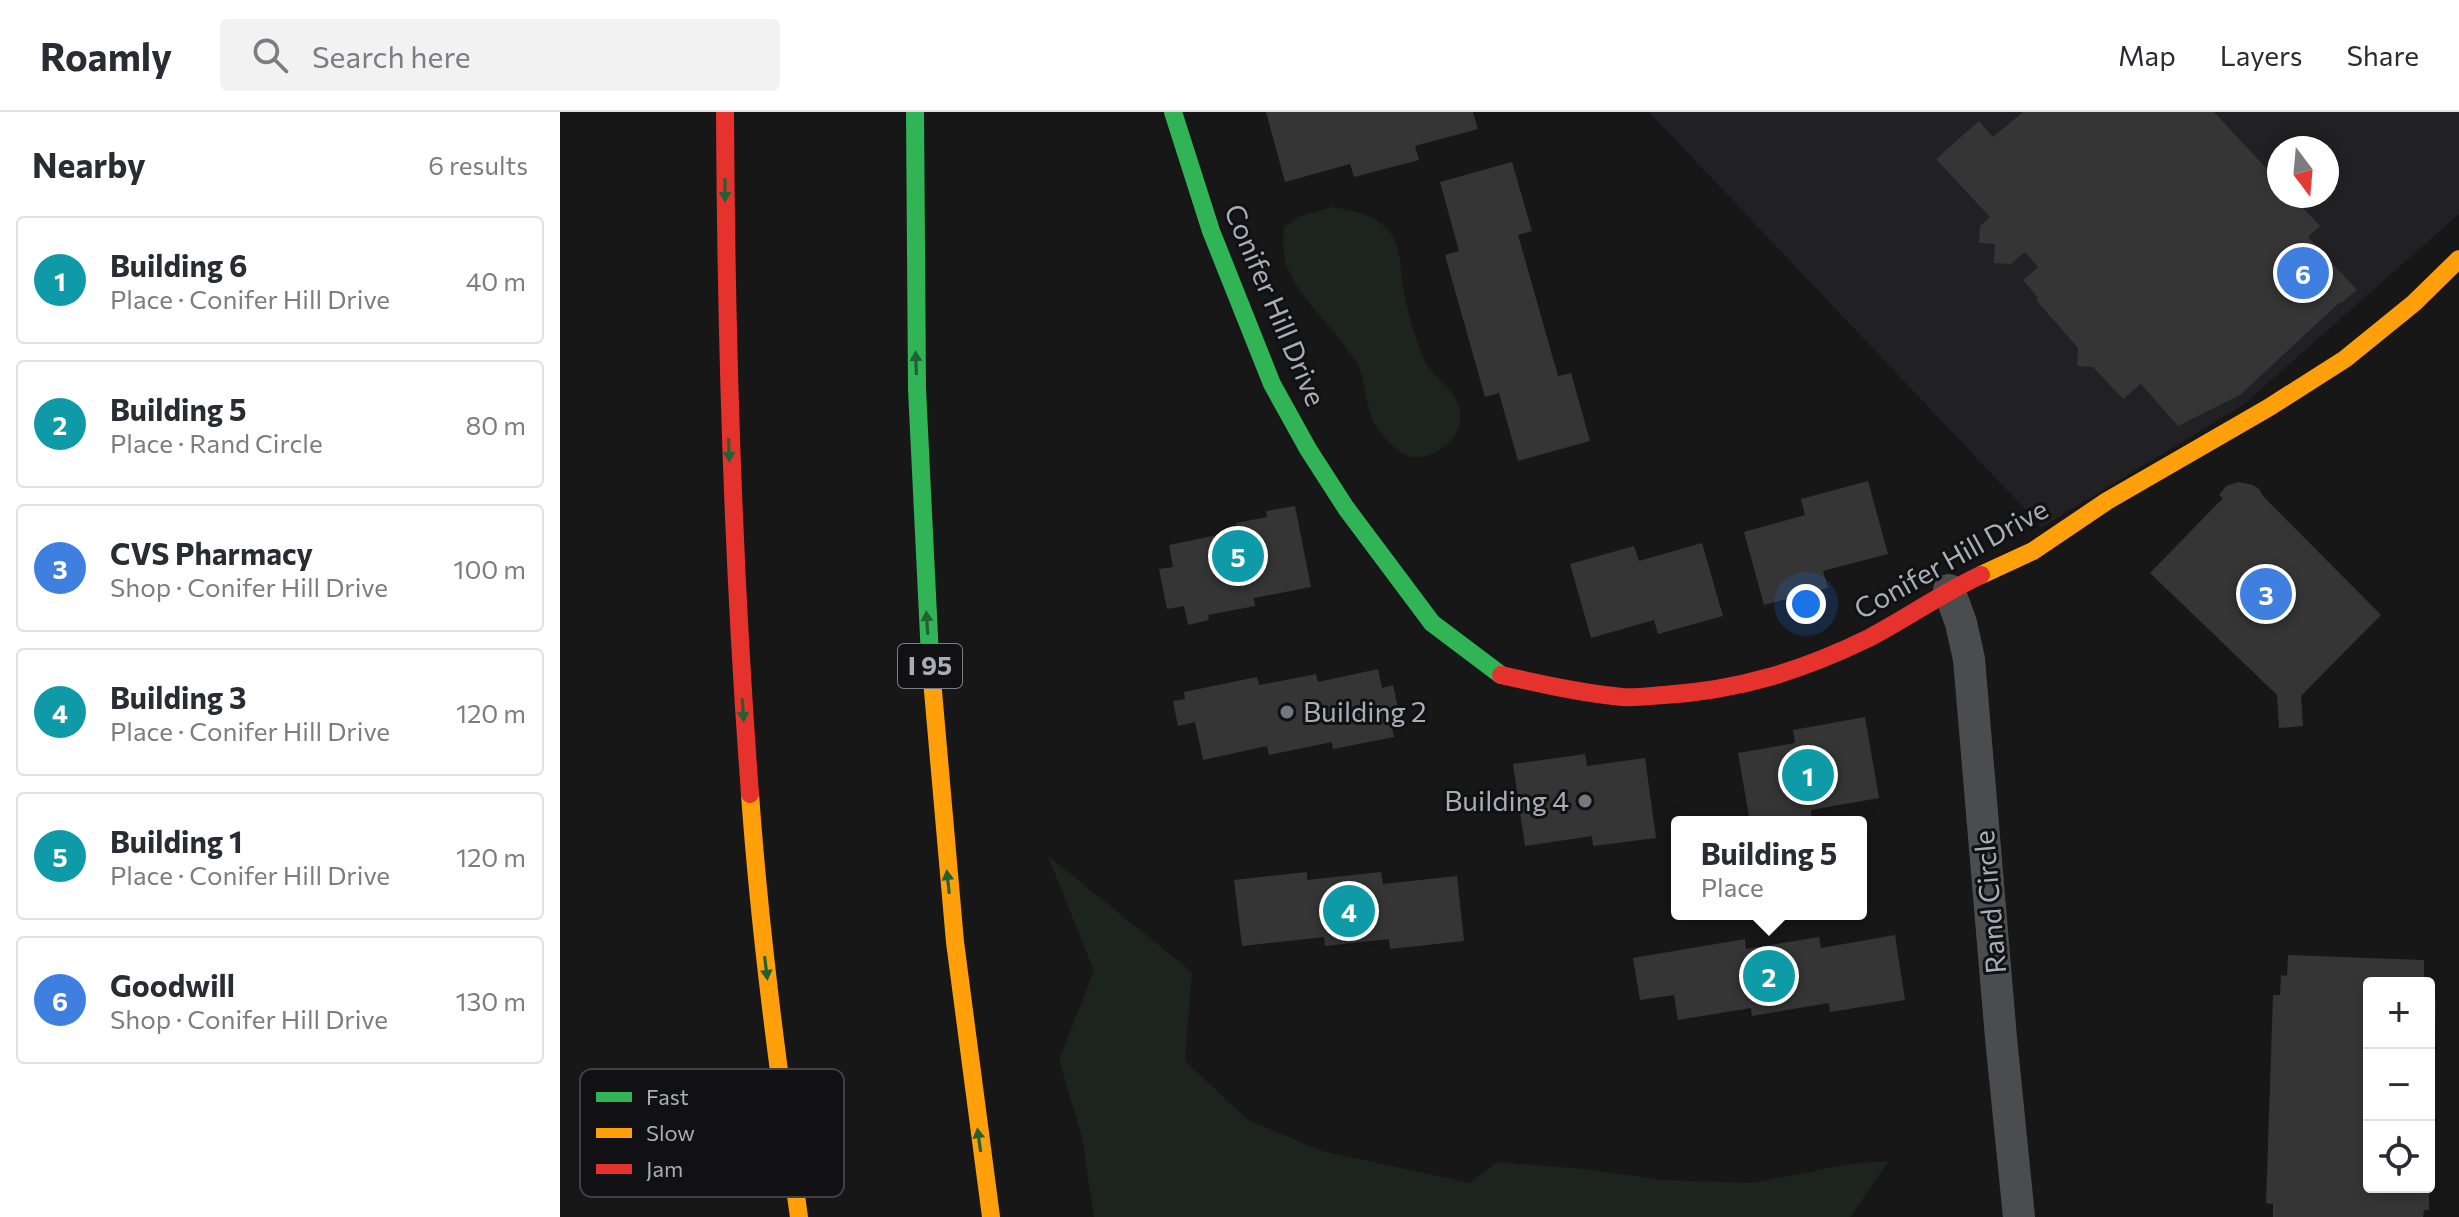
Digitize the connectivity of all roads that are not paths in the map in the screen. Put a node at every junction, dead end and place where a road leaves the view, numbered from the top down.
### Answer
1 (725, 112) edge
2 (915, 112) edge
3 (1173, 112) edge
4 (2459, 259) edge
5 (2459, 288) edge
6 (2414, 303) junction
7 (1949, 590) junction
8 (780, 1069) edge
9 (796, 1197) edge
10 (799, 1217) edge
11 (991, 1217) edge
12 (2019, 1217) edge

1 -> 8 main road
11 -> 2 main road, I 95
3 - 7 main road, Conifer Hill Drive
4 - 6 main road, Conifer Hill Drive
5 - 6 main road, Conifer Hill Drive
6 - 7 main road, Conifer Hill Drive
7 - 12 street, Rand Circle
9 -> 10 main road

